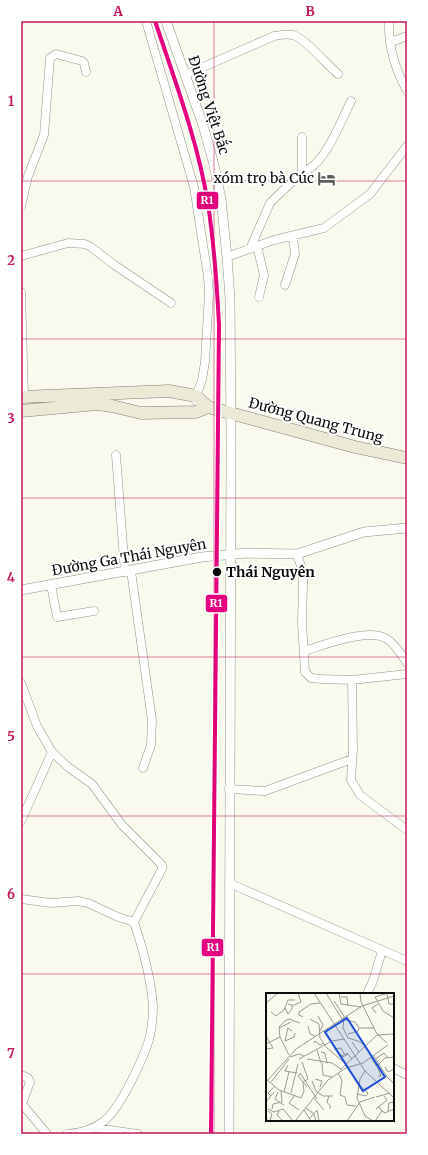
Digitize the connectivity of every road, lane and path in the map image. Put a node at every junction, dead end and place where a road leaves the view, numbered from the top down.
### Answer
1 (146, 21) edge
2 (166, 21) edge
3 (389, 21) edge
4 (407, 36) edge
5 (390, 40) junction
6 (86, 72) dead end
7 (338, 74) dead end
8 (185, 75) junction
9 (407, 91) edge
10 (351, 101) dead end
11 (302, 137) dead end
12 (407, 147) edge
13 (302, 172) junction
14 (21, 206) edge
15 (293, 237) junction
16 (254, 247) junction
17 (21, 256) edge
18 (228, 256) junction
19 (285, 285) dead end
20 (21, 292) edge
21 (259, 297) dead end
22 (172, 303) dead end
23 (21, 333) edge
24 (196, 396) junction
25 (23, 397) edge
26 (214, 408) junction
27 (21, 411) edge
28 (196, 412) junction
29 (231, 413) junction
30 (116, 455) dead end
31 (407, 458) edge
32 (407, 528) edge
33 (230, 554) junction
34 (297, 554) junction
35 (128, 571) junction
36 (50, 585) junction
37 (21, 590) edge
38 (94, 611) dead end
39 (304, 651) junction
40 (407, 663) edge
41 (407, 674) edge
42 (352, 680) junction
43 (21, 683) edge
44 (52, 752) junction
45 (352, 759) junction
46 (143, 768) dead end
47 (229, 789) junction
48 (21, 821) edge
49 (407, 830) edge
50 (229, 883) junction
51 (21, 899) edge
52 (134, 922) junction
53 (382, 951) junction
54 (407, 961) edge
55 (367, 993) edge
56 (394, 1069) edge
57 (21, 1075) edge
58 (406, 1075) edge
59 (95, 1128) junction
60 (47, 1134) edge
61 (67, 1134) edge
62 (77, 1134) edge
63 (138, 1134) edge
64 (229, 1134) edge

1 - 24 street
2 - 8 street, Đường Việt Bắc
3 - 5 street
4 - 5 street
5 - 9 street
6 - 14 street
7 - 8 street
8 - 18 street, Đường Việt Bắc
10 - 13 street
11 - 13 street
12 - 15 street
13 - 16 street
15 - 16 street
15 - 19 street
16 - 18 street
16 - 21 street
17 - 22 street
18 - 29 street, Đường Việt Bắc
20 - 23 street
23 - 25 street
24 - 25 main road
24 - 26 main road
24 - 28 street
26 - 28 main road
26 - 29 main road, Đường Quang Trung
27 - 28 main road
29 - 31 main road, Đường Quang Trung
29 - 33 street, Đường Việt Bắc
30 - 35 street
32 - 34 street, Đường Ga Thái Nguyên
33 - 34 street, Đường Ga Thái Nguyên
33 - 35 street, Đường Ga Thái Nguyên
33 - 47 street, Đường Việt Bắc
34 - 39 street
35 - 36 street, Đường Ga Thái Nguyên
35 - 46 street
36 - 37 street, Đường Ga Thái Nguyên
36 - 38 street
39 - 40 street
39 - 42 street
41 - 42 street
42 - 45 street
43 - 44 street
44 - 48 street
44 - 52 street
45 - 47 street
45 - 49 street
47 - 50 street, Đường Việt Bắc
50 - 53 street
50 - 64 street, Đường Việt Bắc
51 - 52 street
52 - 59 street
53 - 54 street
53 - 55 street
56 - 58 street
57 - 60 street
59 - 62 street
59 - 63 street
61 - 62 street

